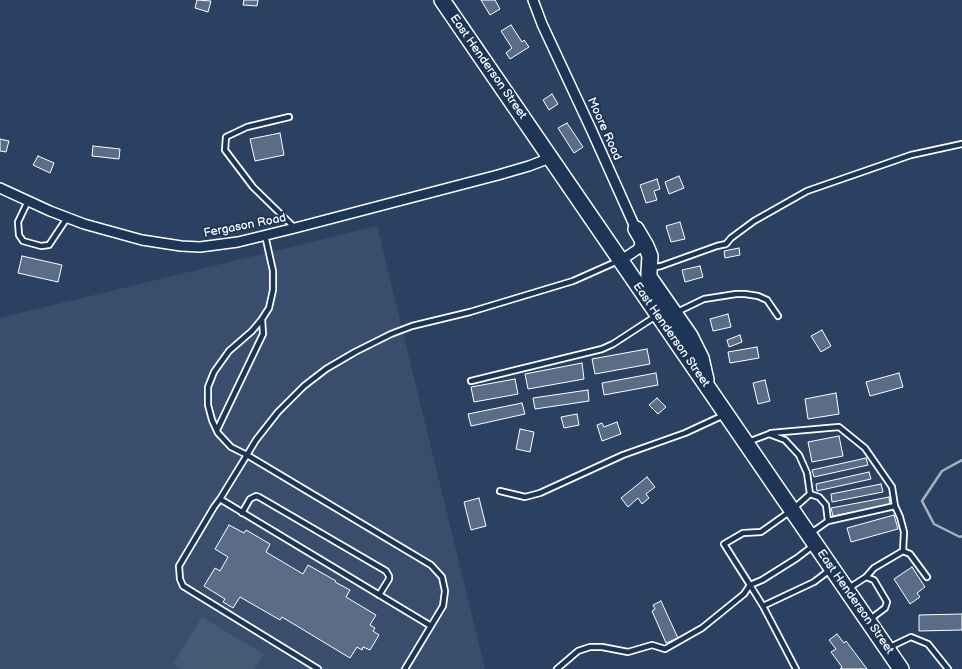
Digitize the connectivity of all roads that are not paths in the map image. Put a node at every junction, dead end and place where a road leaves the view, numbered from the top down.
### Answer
1 (442, 0) edge
2 (533, 0) edge
3 (290, 117) dead end
4 (962, 144) edge
5 (550, 158) junction
6 (0, 188) edge
7 (28, 201) junction
8 (67, 218) junction
9 (295, 228) junction
10 (636, 229) junction
11 (265, 235) junction
12 (620, 261) junction
13 (650, 267) junction
14 (664, 316) junction
15 (778, 316) dead end
16 (262, 319) junction
17 (471, 381) dead end
18 (726, 414) junction
19 (217, 430) junction
20 (769, 434) junction
21 (745, 443) junction
22 (247, 455) junction
23 (500, 490) dead end
24 (810, 494) junction
25 (220, 499) junction
26 (895, 506) junction
27 (792, 510) junction
28 (242, 512) junction
29 (828, 521) junction
30 (812, 540) junction
31 (903, 551) junction
32 (832, 568) junction
33 (866, 577) junction
34 (927, 577) dead end
35 (750, 585) junction
36 (847, 590) junction
37 (379, 595) junction
38 (763, 606) junction
39 (868, 621) junction
40 (431, 626) junction
41 (887, 649) junction
42 (897, 666) edge
43 (318, 669) edge
44 (404, 669) edge
45 (557, 669) edge
46 (796, 669) edge
47 (948, 669) edge

1 - 5 main road, East Henderson Street
2 - 10 street, Moore Road
3 - 9 lane
4 - 13 lane
5 - 9 street, Fergason Road
5 - 12 main road, East Henderson Street
6 - 7 street, Fergason Road
7 - 8 street, Fergason Road
7 - 8 lane
8 - 11 street, Fergason Road
9 - 11 street, Fergason Road
10 - 12 street, Moore Road
10 - 13 main road
11 - 16 lane
12 - 14 main road, East Henderson Street
12 - 22 lane
13 - 14 main road
14 - 15 lane
14 - 17 lane
14 - 18 main road, East Henderson Street
16 - 19 lane
16 - 19 lane
18 - 21 main road, East Henderson Street
18 - 23 lane
19 - 22 lane
20 - 21 lane
20 - 24 lane
20 - 26 lane
21 - 27 main road, East Henderson Street
22 - 25 lane
22 - 40 lane
24 - 27 lane
24 - 29 lane
25 - 28 lane
25 - 43 lane
26 - 29 lane
26 - 31 lane
27 - 30 main road, East Henderson Street
27 - 35 lane
28 - 37 lane
28 - 37 lane
29 - 30 lane
30 - 32 main road, East Henderson Street
30 - 35 lane
31 - 33 lane
31 - 34 lane
32 - 36 main road, East Henderson Street
32 - 38 lane
33 - 36 lane
33 - 39 lane
35 - 38 lane
35 - 45 lane
36 - 39 main road, East Henderson Street
37 - 40 lane
38 - 46 lane
39 - 41 main road, East Henderson Street
40 - 44 lane
41 - 42 main road, East Henderson Street
41 - 47 lane

